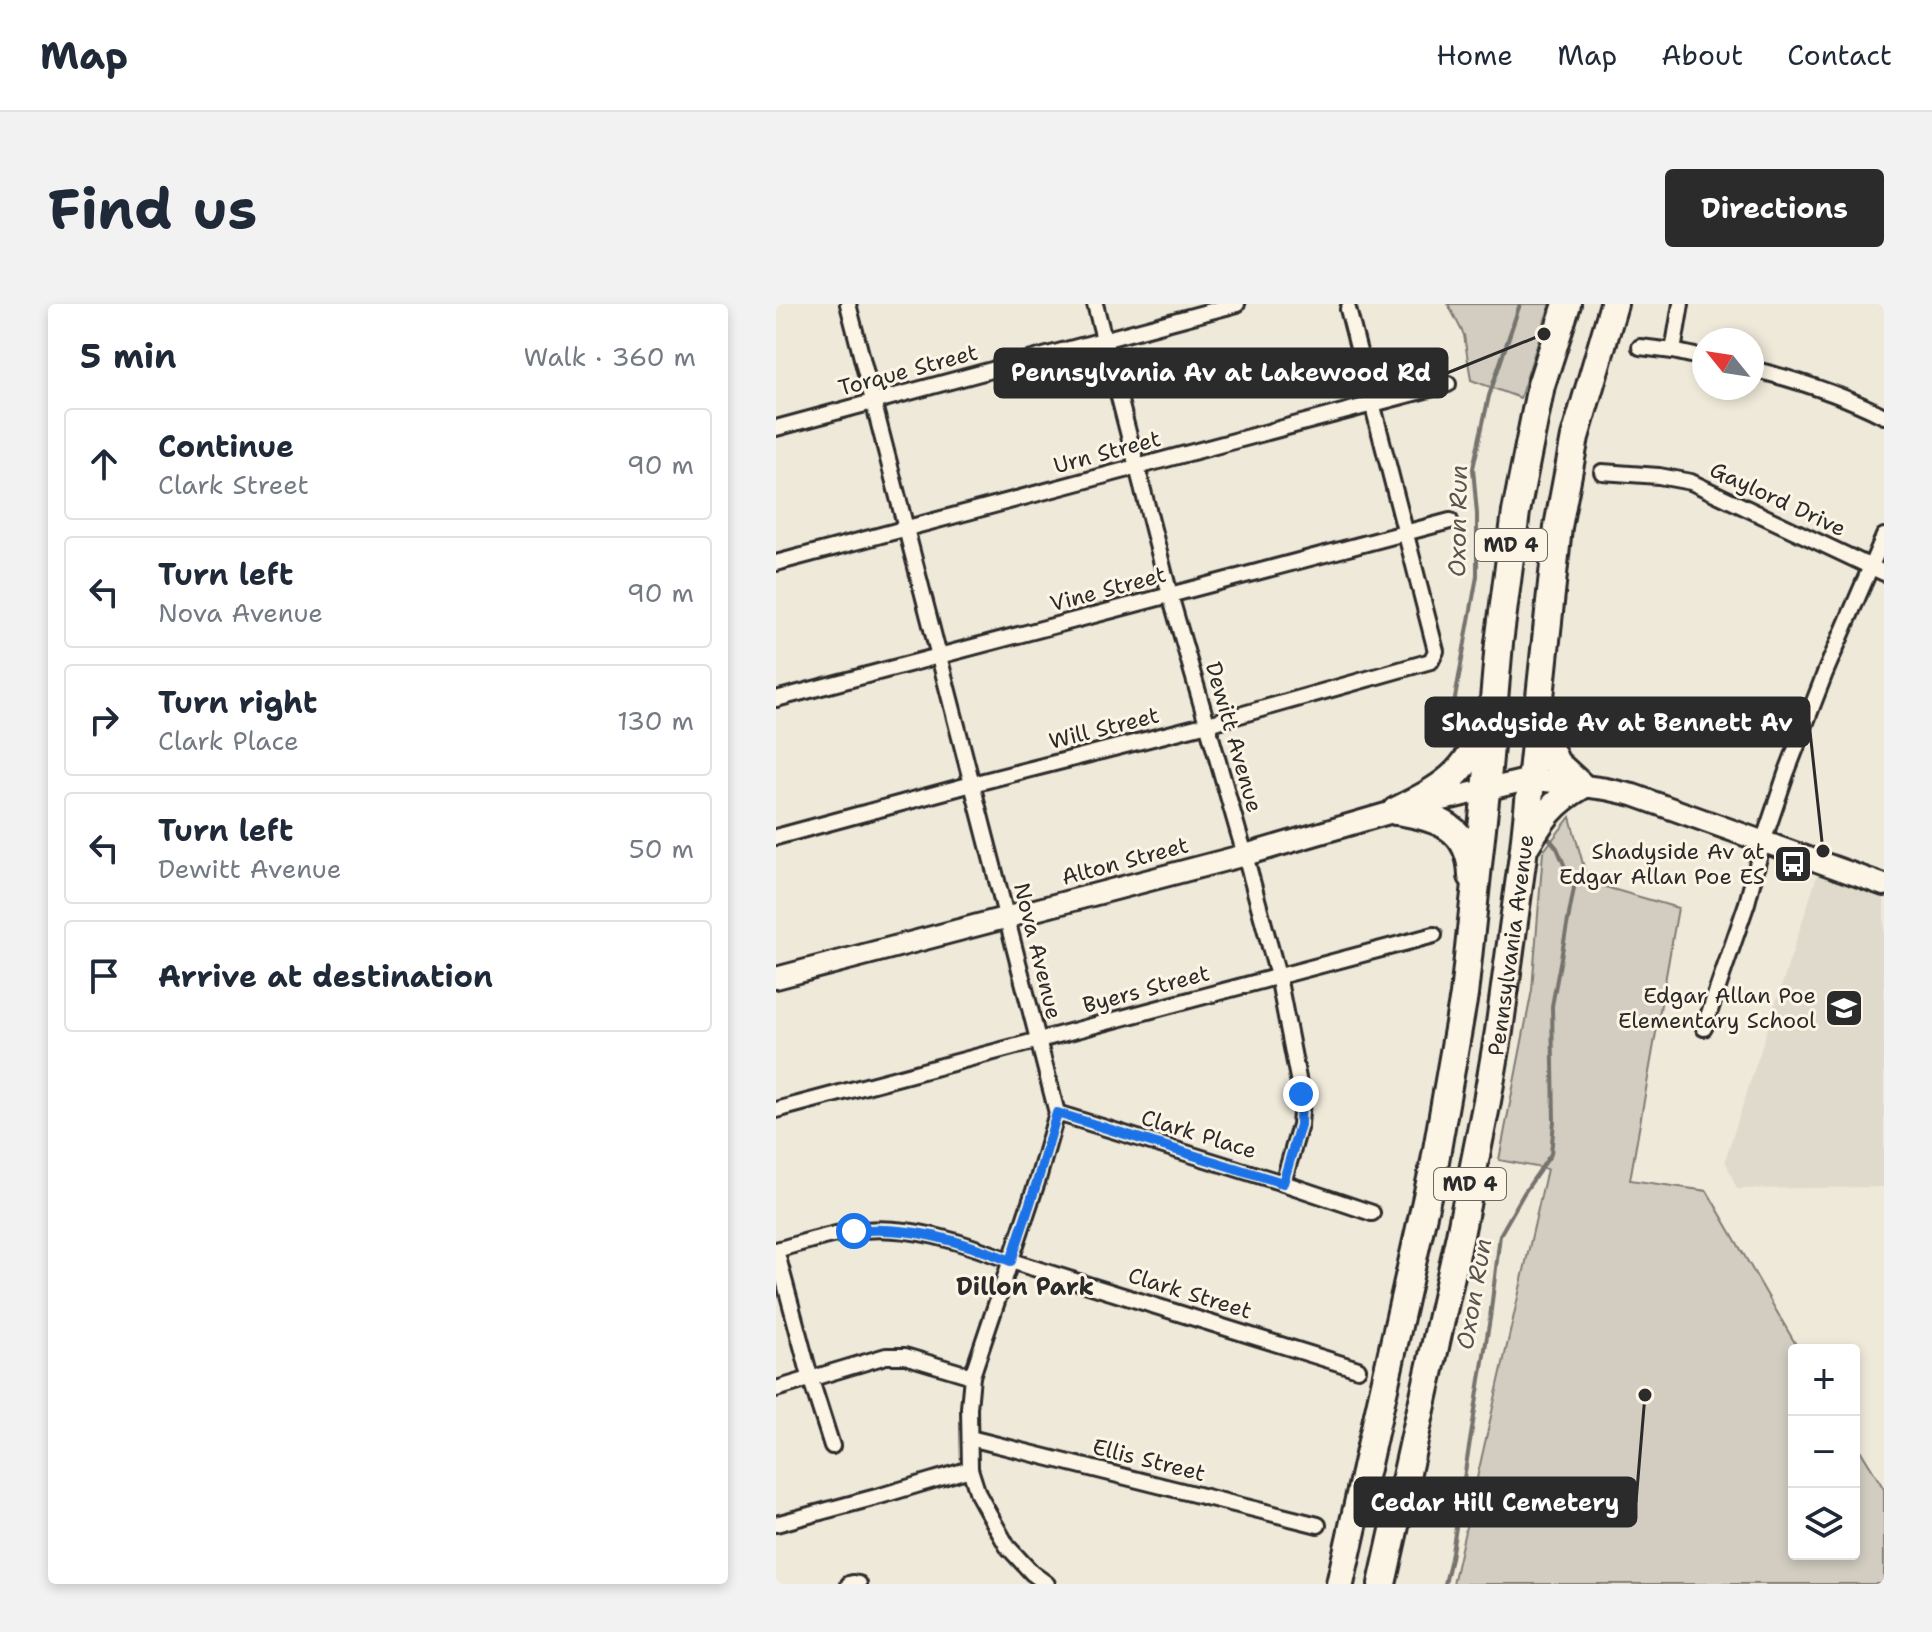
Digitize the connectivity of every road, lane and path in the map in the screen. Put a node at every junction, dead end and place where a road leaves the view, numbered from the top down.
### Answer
1 (848, 304) edge
2 (1095, 304) edge
3 (1237, 304) edge
4 (1567, 304) edge
5 (1614, 304) edge
6 (1681, 304) edge
7 (1348, 309) dead end
8 (1104, 339) junction
9 (1640, 347) dead end
10 (1673, 351) junction
11 (1692, 355) edge
12 (1764, 372) edge
13 (1448, 384) dead end
14 (874, 402) junction
15 (1373, 404) junction
16 (1884, 416) edge
17 (776, 428) edge
18 (1137, 467) junction
19 (1602, 472) dead end
20 (1450, 521) dead end
21 (906, 528) junction
22 (1405, 533) junction
23 (1884, 536) edge
24 (776, 563) edge
25 (1877, 570) edge
26 (1170, 595) junction
27 (1504, 601) junction
28 (939, 656) junction
29 (776, 699) edge
30 (1537, 722) junction
31 (1208, 724) junction
32 (1531, 779) junction
33 (972, 784) junction
34 (1581, 786) junction
35 (1486, 791) junction
36 (1396, 811) junction
37 (776, 837) edge
38 (1763, 842) junction
39 (1524, 848) junction
40 (1245, 855) junction
41 (1884, 885) edge
42 (1473, 914) junction
43 (1007, 917) junction
44 (1434, 935) dead end
45 (1278, 976) junction
46 (776, 978) edge
47 (1704, 1028) dead end
48 (1039, 1040) junction
49 (776, 1110) edge
50 (1057, 1113) junction
51 (1283, 1183) junction
52 (1372, 1213) dead end
53 (776, 1250) edge
54 (1011, 1261) junction
55 (1358, 1369) dead end
56 (972, 1376) junction
57 (811, 1380) junction
58 (776, 1389) edge
59 (970, 1438) junction
60 (832, 1446) dead end
61 (970, 1469) junction
62 (776, 1524) edge
63 (1318, 1525) dead end
64 (1047, 1584) edge
65 (1340, 1584) edge
66 (1382, 1584) edge

1 - 14 street, Nova Avenue
2 - 8 street, Dewitt Avenue
3 - 8 street, Torque Street
4 - 27 highway, Pennsylvania Avenue / MD 4
5 - 30 highway, Pennsylvania Avenue / MD 4
6 - 10 street
7 - 15 street
8 - 14 street, Torque Street
8 - 18 street, Dewitt Avenue
9 - 10 street
10 - 11 street
12 - 16 street
13 - 15 street, Urn Street
14 - 17 street, Torque Street
14 - 21 street, Nova Avenue
15 - 18 street, Urn Street
15 - 22 street
18 - 21 street, Urn Street
18 - 26 street, Dewitt Avenue
19 - 25 street, Gaylord Drive
20 - 22 street, Vine Street
21 - 24 street, Urn Street
21 - 28 street, Nova Avenue
22 - 26 street, Vine Street
22 - 31 street, Will Street
23 - 25 street
25 - 38 street
26 - 28 street, Vine Street
26 - 31 street, Dewitt Avenue
27 - 35 highway, Pennsylvania Avenue / MD 4
27 - 36 highway
28 - 29 street, Vine Street
28 - 33 street, Nova Avenue
30 - 32 highway, Pennsylvania Avenue / MD 4
30 - 34 highway
31 - 33 street, Will Street
31 - 40 street, Dewitt Avenue
32 - 34 street
32 - 35 street, Alton Street
32 - 39 highway, Pennsylvania Avenue / MD 4
33 - 37 street, Will Street
33 - 43 street, Nova Avenue
34 - 38 street
34 - 39 highway
35 - 36 street, Alton Street
35 - 42 highway, Pennsylvania Avenue / MD 4
36 - 40 street, Alton Street
36 - 42 highway
38 - 41 street
38 - 47 street
39 - 66 highway, Pennsylvania Avenue / MD 4
40 - 43 street, Alton Street
40 - 45 street, Dewitt Avenue
42 - 65 highway, Pennsylvania Avenue / MD 4
43 - 46 street, Alton Street
43 - 48 street, Nova Avenue
44 - 45 street, Byers Street
45 - 48 street, Byers Street
45 - 51 street, Dewitt Avenue
48 - 49 street, Byers Street
48 - 50 street, Nova Avenue
50 - 51 street, Clark Place
50 - 54 street, Nova Avenue
51 - 52 street, Clark Place
53 - 54 street, Clark Street
53 - 57 street
54 - 55 street, Clark Street
54 - 56 street, Nova Avenue
56 - 57 street
56 - 59 street, Nova Avenue
57 - 58 street
57 - 60 street
59 - 61 street, Nova Avenue
59 - 63 street, Ellis Street
61 - 62 street
61 - 64 street, Nova Avenue

